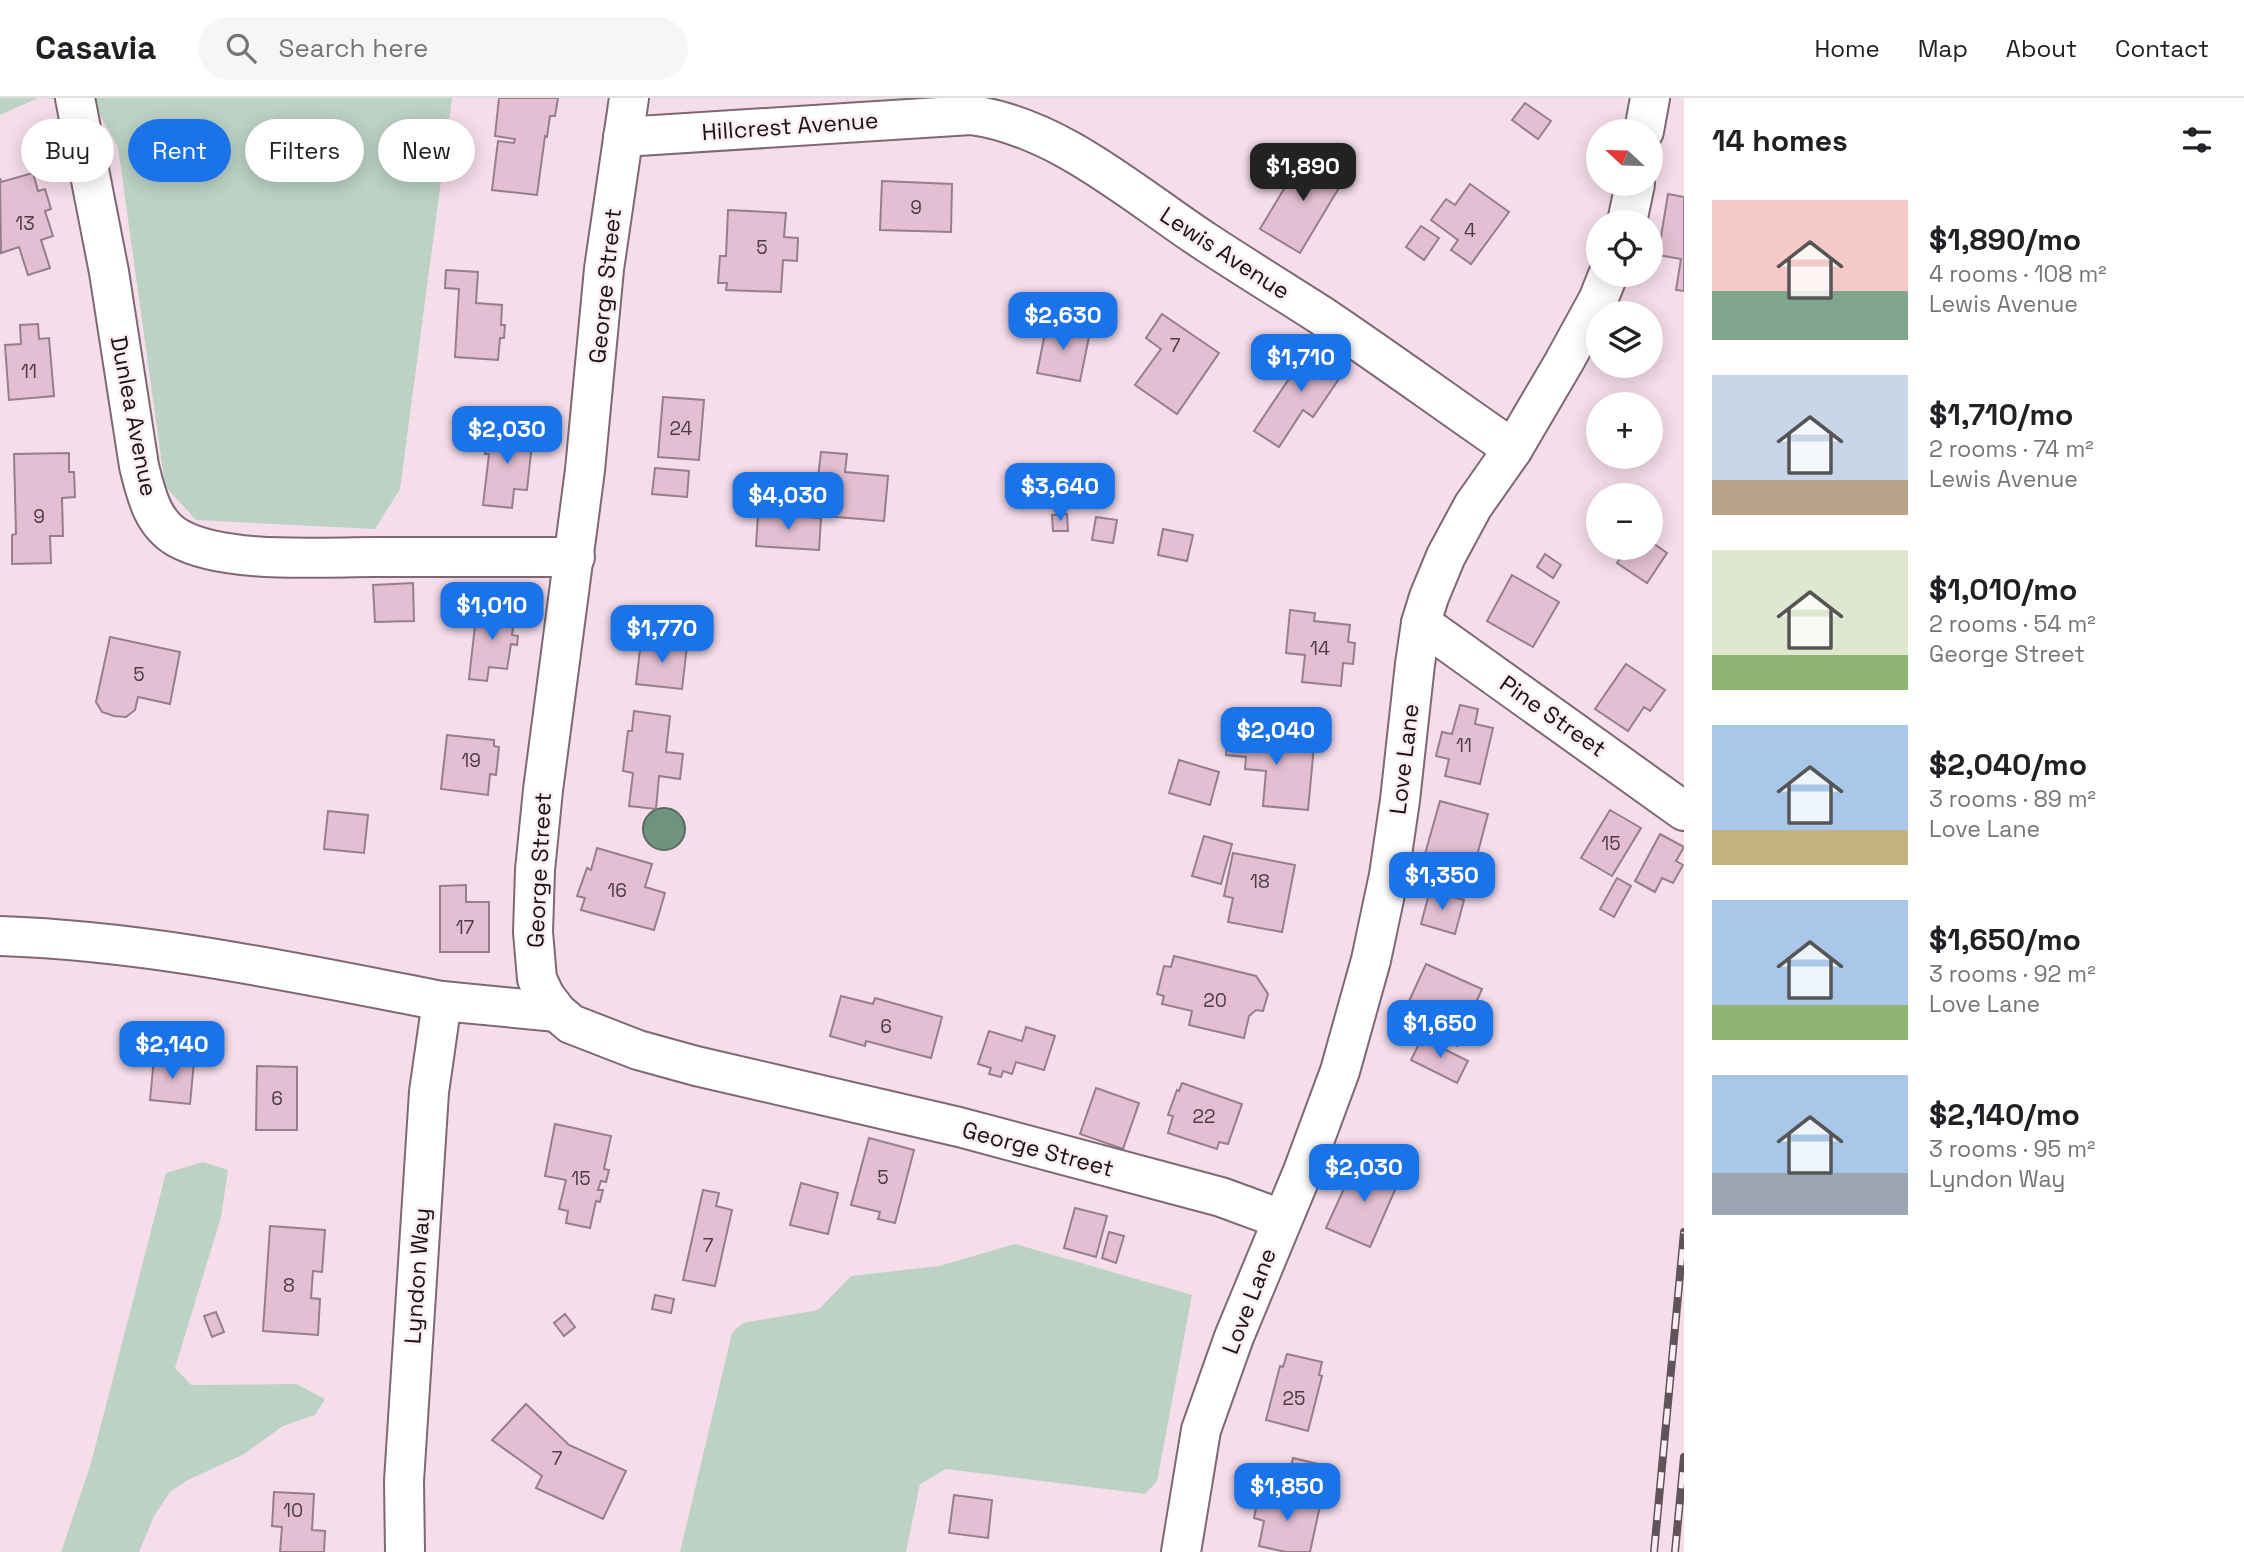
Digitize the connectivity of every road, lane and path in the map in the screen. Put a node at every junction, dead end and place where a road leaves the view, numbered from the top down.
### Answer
1 (75, 98) edge
2 (629, 98) edge
3 (998, 118) joint
4 (623, 137) junction
5 (1603, 287) edge
6 (1513, 449) junction
7 (575, 557) junction
8 (1421, 623) junction
9 (1684, 811) edge
10 (0, 936) edge
11 (442, 1001) junction
12 (557, 1012) junction
13 (1281, 1219) junction
14 (405, 1552) edge
15 (1181, 1552) edge

1 - 7 street, Dunlea Avenue
2 - 4 street, George Street
3 - 4 street, Hillcrest Avenue
3 - 6 street, Lewis Avenue
4 - 7 street, George Street
5 - 6 street, Love Lane
6 - 8 street, Love Lane
7 - 12 street, George Street
8 - 9 street, Pine Street
8 - 13 street, Love Lane
10 - 11 street
11 - 12 street
11 - 14 street, Lyndon Way
12 - 13 street, George Street
13 - 15 street, Love Lane

